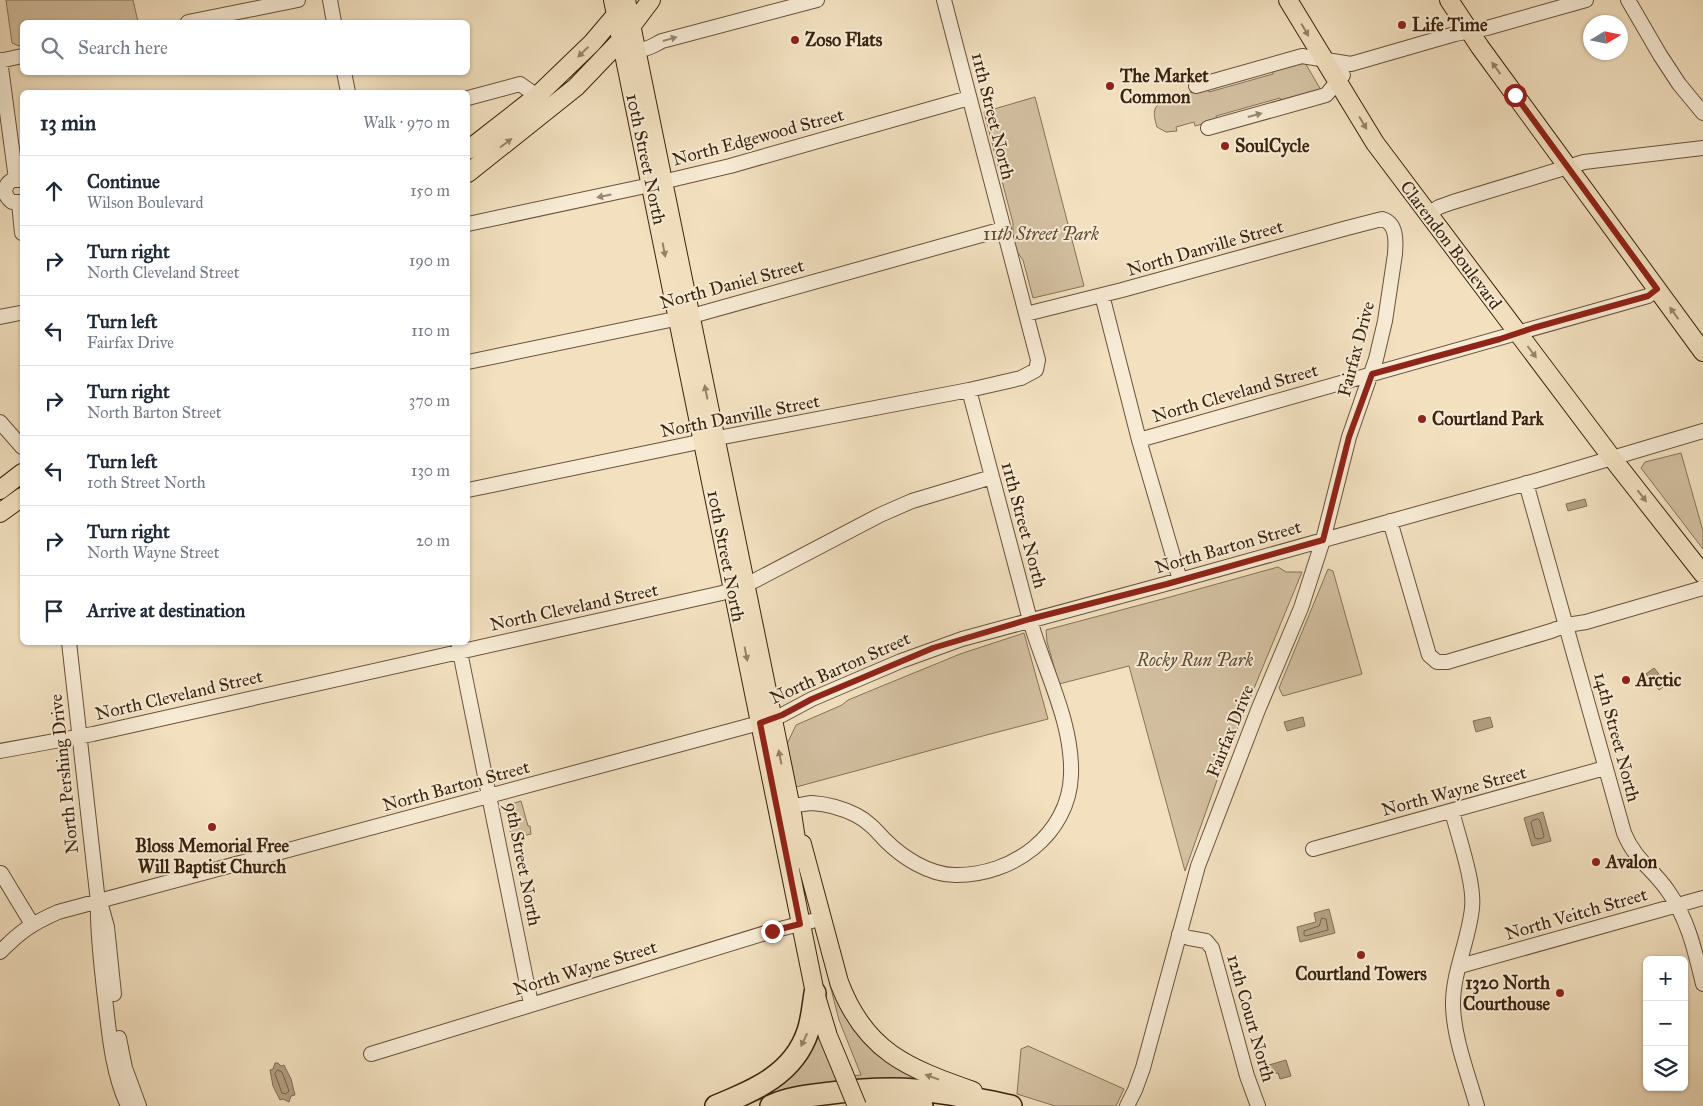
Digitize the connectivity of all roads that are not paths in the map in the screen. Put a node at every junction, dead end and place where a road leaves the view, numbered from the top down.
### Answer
1 (298, 0) edge
2 (330, 0) edge
3 (651, 0) edge
4 (817, 0) edge
5 (944, 0) edge
6 (1288, 0) edge
7 (1449, 0) edge
8 (1586, 0) edge
9 (1628, 0) edge
10 (622, 4) edge
11 (1543, 6) edge
12 (198, 20) edge
13 (334, 20) edge
14 (1470, 32) junction
15 (626, 34) junction
16 (637, 49) junction
17 (20, 56) edge
18 (1323, 59) junction
19 (0, 60) edge
20 (1350, 64) junction
21 (345, 75) edge
22 (1338, 82) junction
23 (1196, 86) dead end
24 (348, 90) edge
25 (537, 96) junction
26 (470, 97) edge
27 (970, 98) junction
28 (1701, 108) edge
29 (546, 112) junction
30 (1208, 128) dead end
31 (470, 148) edge
32 (1703, 148) edge
33 (1569, 168) junction
34 (470, 171) edge
35 (19, 179) edge
36 (658, 184) junction
37 (3, 194) edge
38 (20, 203) edge
39 (1428, 214) junction
40 (470, 224) edge
41 (1392, 225) joint
42 (1003, 229) junction
43 (1657, 289) junction
44 (1102, 295) junction
45 (20, 312) edge
46 (1026, 314) junction
47 (0, 317) edge
48 (684, 318) junction
49 (1518, 334) junction
50 (1703, 352) edge
51 (470, 362) edge
52 (1372, 374) junction
53 (1021, 378) joint
54 (969, 390) junction
55 (0, 422) edge
56 (1703, 431) edge
57 (709, 440) junction
58 (1139, 440) junction
59 (20, 445) edge
60 (1612, 458) junction
61 (20, 475) edge
62 (992, 477) junction
63 (1526, 483) junction
64 (0, 490) edge
65 (470, 490) edge
66 (20, 498) edge
67 (0, 513) edge
68 (1390, 521) junction
69 (1323, 540) junction
70 (1703, 574) edge
71 (1180, 580) junction
72 (739, 587) junction
73 (1703, 588) edge
74 (1030, 619) junction
75 (1567, 625) junction
76 (69, 645) edge
77 (470, 645) edge
78 (459, 647) edge
79 (766, 720) junction
80 (79, 736) junction
81 (0, 751) edge
82 (1605, 768) junction
83 (490, 797) junction
84 (786, 807) junction
85 (1452, 811) junction
86 (1313, 849) dead end
87 (1, 873) edge
88 (1703, 898) edge
89 (98, 902) junction
90 (1678, 905) junction
91 (806, 922) junction
92 (32, 924) junction
93 (1179, 934) junction
94 (0, 952) edge
95 (1460, 966) junction
96 (1703, 984) edge
97 (815, 993) junction
98 (531, 1004) junction
99 (371, 1054) dead end
100 (849, 1072) junction
101 (128, 1106) edge
102 (139, 1106) edge
103 (716, 1106) edge
104 (771, 1106) edge
105 (825, 1106) edge
106 (857, 1106) edge
107 (869, 1106) edge
108 (922, 1106) edge
109 (1011, 1106) edge
110 (1127, 1106) edge
111 (1258, 1106) edge
112 (1477, 1106) edge

1 - 12 street
2 - 13 street
3 - 15 main road
16 -> 4 street
5 - 27 street, 11th Street North
6 -> 18 main road, Clarendon Boulevard
7 - 14 main road
8 - 11 street
9 - 28 street
10 - 15 main road, 10th Street North
10 -> 25 main road
11 - 14 street
14 - 20 street
33 -> 14 main road
15 - 16 main road, 10th Street North
15 - 29 main road
15 - 36 main road, 10th Street North
16 - 36 main road, 10th Street North
17 - 19 street
18 - 20 street
18 - 22 main road, Clarendon Boulevard
18 - 23 street
19 - 35 street
20 - 22 street
21 - 24 street
30 -> 22 street
22 -> 39 main road, Clarendon Boulevard
25 - 26 street
25 - 29 street
25 - 31 main road
27 - 36 street, North Edgewood Street
27 - 42 street, 11th Street North
34 -> 29 main road
32 - 33 street
33 - 39 street
33 - 43 main road
35 - 37 street
36 -> 40 street, North Edgewood Street
36 - 48 main road, 10th Street North
37 - 38 street
39 - 49 main road, Clarendon Boulevard
41 - 44 street, North Danville Street
41 - 52 street, Fairfax Drive
42 - 46 street, 11th Street North
42 - 48 street, North Daniel Street
43 - 49 street, North Cleveland Street
50 -> 43 main road
44 - 46 street, North Danville Street
44 - 58 street
45 - 47 street
46 - 53 street, 11th Street North
48 - 51 street, North Daniel Street
48 - 57 main road, 10th Street North
49 - 52 street, North Cleveland Street
49 -> 60 main road, Clarendon Boulevard
52 - 58 street, North Cleveland Street
52 - 69 street, Fairfax Drive
53 - 54 street, North Danville Street
54 - 57 street, North Danville Street
54 - 62 street, 11th Street North
55 - 59 street
56 - 60 street, North Barton Street
57 - 65 street, North Danville Street
57 - 72 main road, 10th Street North
58 - 71 street
60 - 63 street, North Barton Street
60 -> 70 main road, Clarendon Boulevard
61 - 64 main road
62 - 72 street, North Cleveland Street
62 - 74 street, 11th Street North
63 - 68 street, North Barton Street
63 - 75 street, 14th Street North
66 - 67 main road
68 - 69 street, North Barton Street
68 - 75 street
69 - 71 street, North Barton Street
69 - 93 street, Fairfax Drive
71 - 74 street, North Barton Street
72 - 77 street, North Cleveland Street
72 - 79 main road, 10th Street North
73 - 75 street
74 - 79 street, North Barton Street
74 - 84 street, 11th Street North
75 - 82 street, 14th Street North
76 - 80 street, North Pershing Drive
78 - 80 street, North Cleveland Street
78 - 83 street, 9th Street North
79 - 83 street, North Barton Street
79 - 84 main road, 10th Street North
80 - 81 street, North Cleveland Street
80 - 89 street, North Pershing Drive
82 - 85 street, North Wayne Street
82 - 90 street, 14th Street North
83 - 89 street, North Barton Street
83 - 98 street, 9th Street North
84 - 91 main road, 10th Street North
109 -> 84 main road
85 - 86 street, North Wayne Street
85 - 95 street
87 - 92 street
88 - 90 street, North Veitch Street
89 - 92 street, North Barton Street
89 - 101 street, North Pershing Drive
89 - 102 street, North Pershing Drive
90 - 95 street, North Veitch Street
90 - 96 street, 14th Street North
91 - 97 main road, 10th Street North
91 - 98 street, North Wayne Street
91 - 100 main road, 10th Street North
92 - 94 street, North Barton Street
93 - 110 street, Fairfax Drive
93 - 111 street, 12th Court North
95 - 112 street
97 - 100 main road, 10th Street North
97 -> 103 highway
98 - 99 street, North Wayne Street
100 - 106 main road, 10th Street North, bridge
100 - 107 main road, 10th Street North
104 - 109 highway
105 - 108 highway

